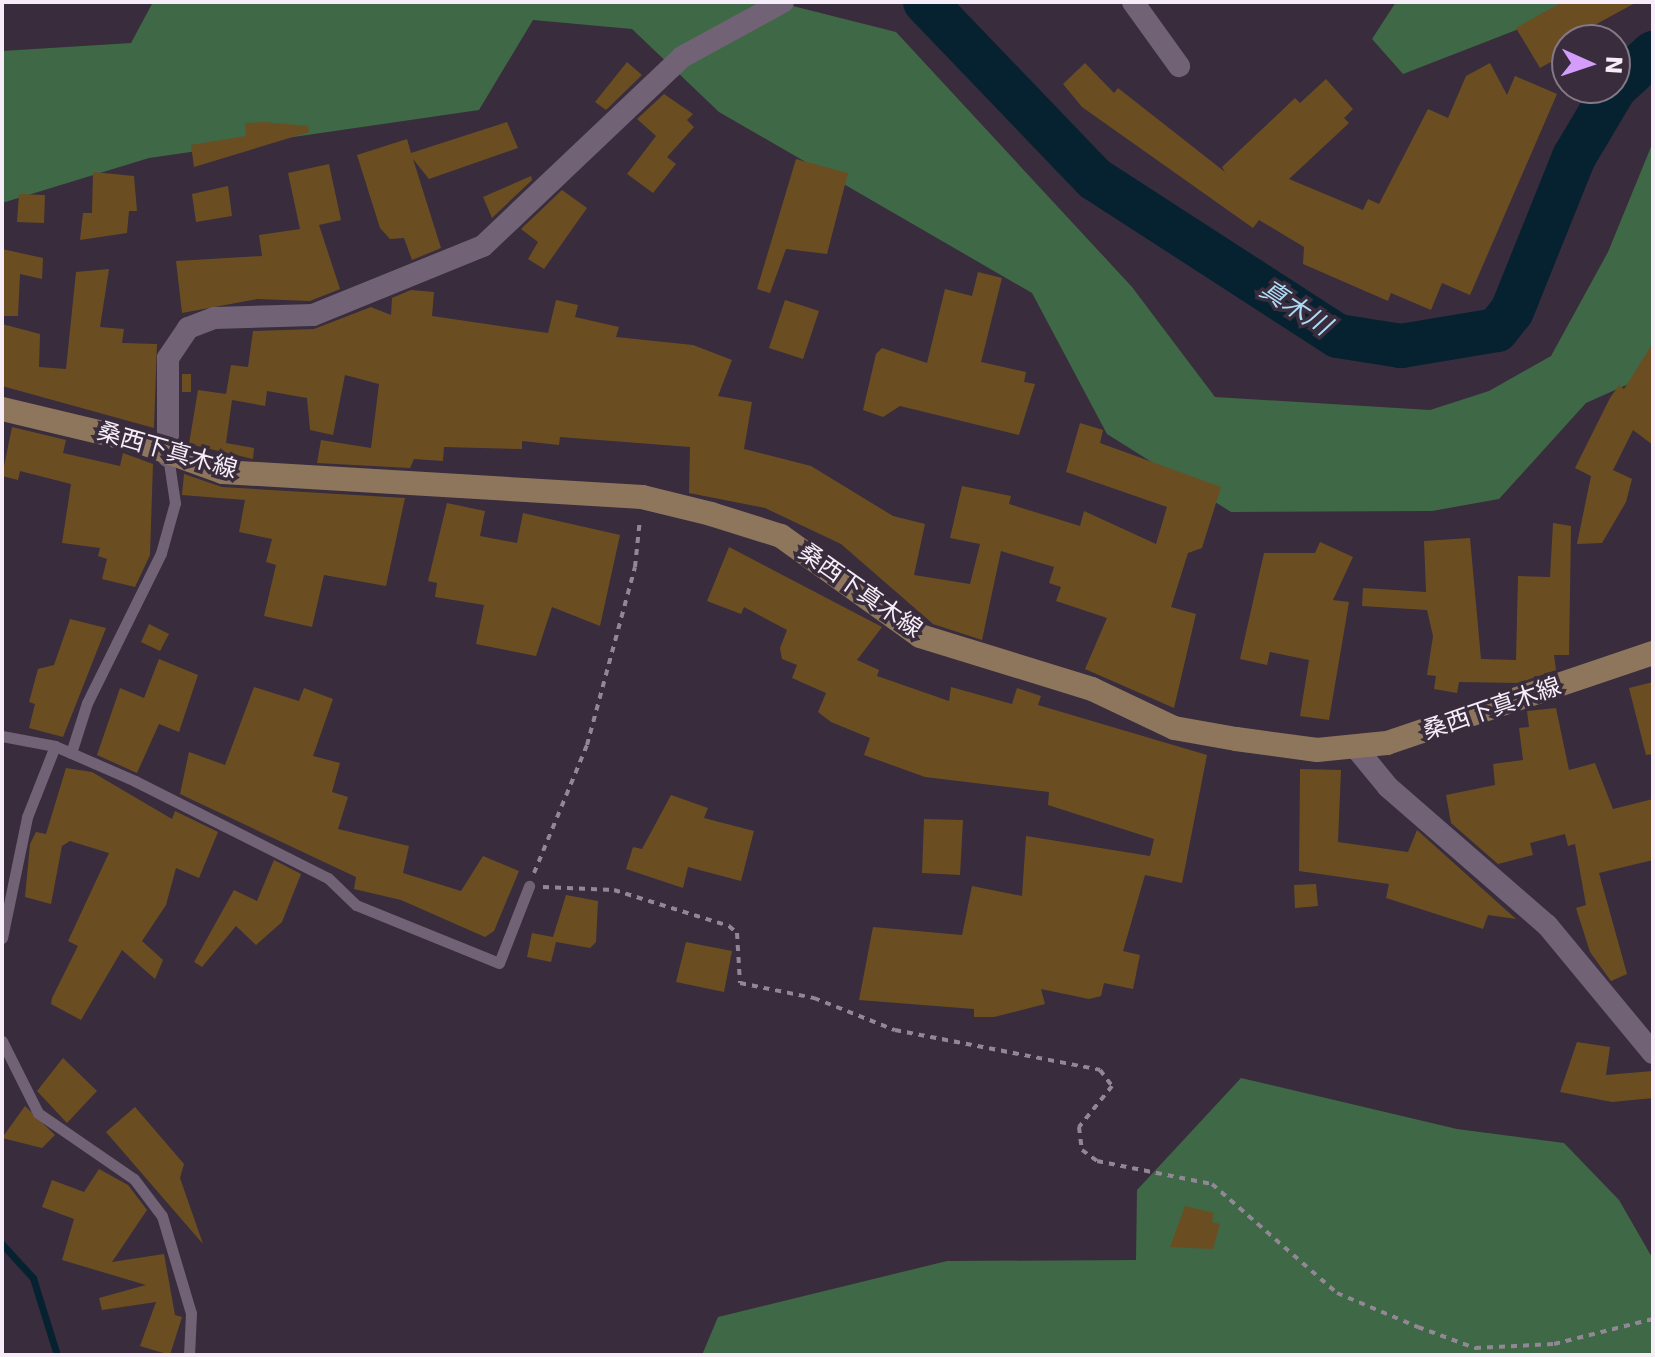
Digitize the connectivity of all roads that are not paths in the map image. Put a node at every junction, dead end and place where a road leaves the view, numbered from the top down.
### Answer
1 (783, 2) edge
2 (1133, 2) edge
3 (1179, 66) dead end
4 (2, 409) edge
5 (168, 456) junction
6 (1653, 653) edge
7 (2, 736) edge
8 (55, 746) junction
9 (1356, 748) junction
10 (71, 753) junction
11 (529, 886) road end
12 (2, 938) edge
13 (2, 1041) edge
14 (1653, 1053) edge
15 (189, 1355) edge

1 - 5 street
2 - 3 street
4 - 5 main road, 桑西下真木線
5 - 9 main road, 桑西下真木線
5 - 10 lane
6 - 9 main road, 桑西下真木線
7 - 8 lane
8 - 10 lane
8 - 12 lane
9 - 14 street
10 - 11 lane
13 - 15 lane

